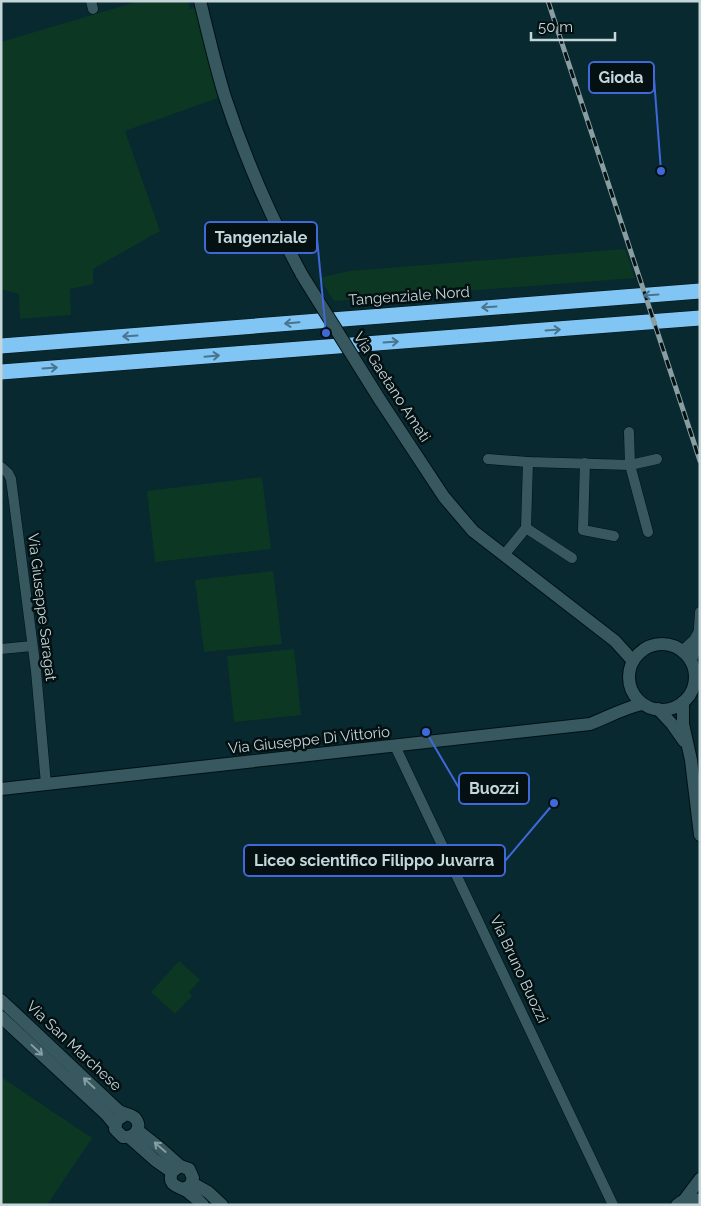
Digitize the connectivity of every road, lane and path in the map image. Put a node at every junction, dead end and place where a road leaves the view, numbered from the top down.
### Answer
1 (200, 1) edge
2 (700, 291) edge
3 (700, 318) edge
4 (1, 346) edge
5 (1, 372) edge
6 (629, 432) dead end
7 (488, 459) dead end
8 (657, 459) dead end
9 (528, 462) junction
10 (585, 464) junction
11 (630, 465) junction
12 (1, 468) edge
13 (526, 528) junction
14 (648, 532) dead end
15 (614, 536) dead end
16 (504, 555) junction
17 (572, 558) dead end
18 (700, 612) edge
19 (698, 633) junction
20 (615, 641) junction
21 (32, 646) junction
22 (1, 649) edge
23 (642, 650) junction
24 (682, 651) junction
25 (633, 661) junction
26 (691, 663) junction
27 (631, 689) junction
28 (683, 702) junction
29 (642, 704) junction
30 (658, 709) junction
31 (617, 711) junction
32 (686, 745) junction
33 (395, 746) junction
34 (46, 784) junction
35 (1, 789) edge
36 (700, 835) edge
37 (1, 1000) edge
38 (1, 1017) edge
39 (125, 1114) junction
40 (115, 1125) junction
41 (133, 1134) junction
42 (176, 1169) junction
43 (700, 1179) edge
44 (187, 1186) junction
45 (700, 1201) edge
46 (681, 1202) edge
47 (203, 1205) edge
48 (222, 1205) edge
49 (613, 1205) edge

1 - 16 street, Via Gaetano Amati, bridge
2 -> 4 highway, Tangenziale Nord
5 -> 3 highway
6 - 11 street
7 - 9 street
8 - 11 street
9 - 10 street
9 - 13 street
10 - 11 street
10 - 15 street
11 - 14 street
12 - 21 street, Via Giuseppe Saragat
13 - 16 street
13 - 17 street
16 - 20 street, Via Gaetano Amati
18 - 19 street
19 - 24 street
19 - 26 street
20 - 23 street, Via Gaetano Amati
20 - 25 street, Via Gaetano Amati
21 - 22 street
21 - 34 street, Via Giuseppe Saragat
23 - 24 street
23 - 25 street
24 - 26 street
25 - 27 street
26 - 28 street
27 - 29 street
27 - 31 street
28 - 30 street
28 - 32 street
29 - 30 street
29 - 31 street, Via Giuseppe Di Vittorio
30 - 32 street
31 - 33 street, Via Giuseppe Di Vittorio
32 - 36 street
33 - 34 street, Via Giuseppe Di Vittorio
33 - 49 street, Via Bruno Buozzi
34 - 35 street, Via Giuseppe Di Vittorio
39 -> 37 street, Via San Marchese
38 -> 40 street, Via San Marchese
39 - 40 street
39 - 41 street
40 - 41 street
41 - 42 street
42 - 44 street
42 - 44 street
43 - 46 street
44 - 47 street
44 - 48 street
45 - 46 street

